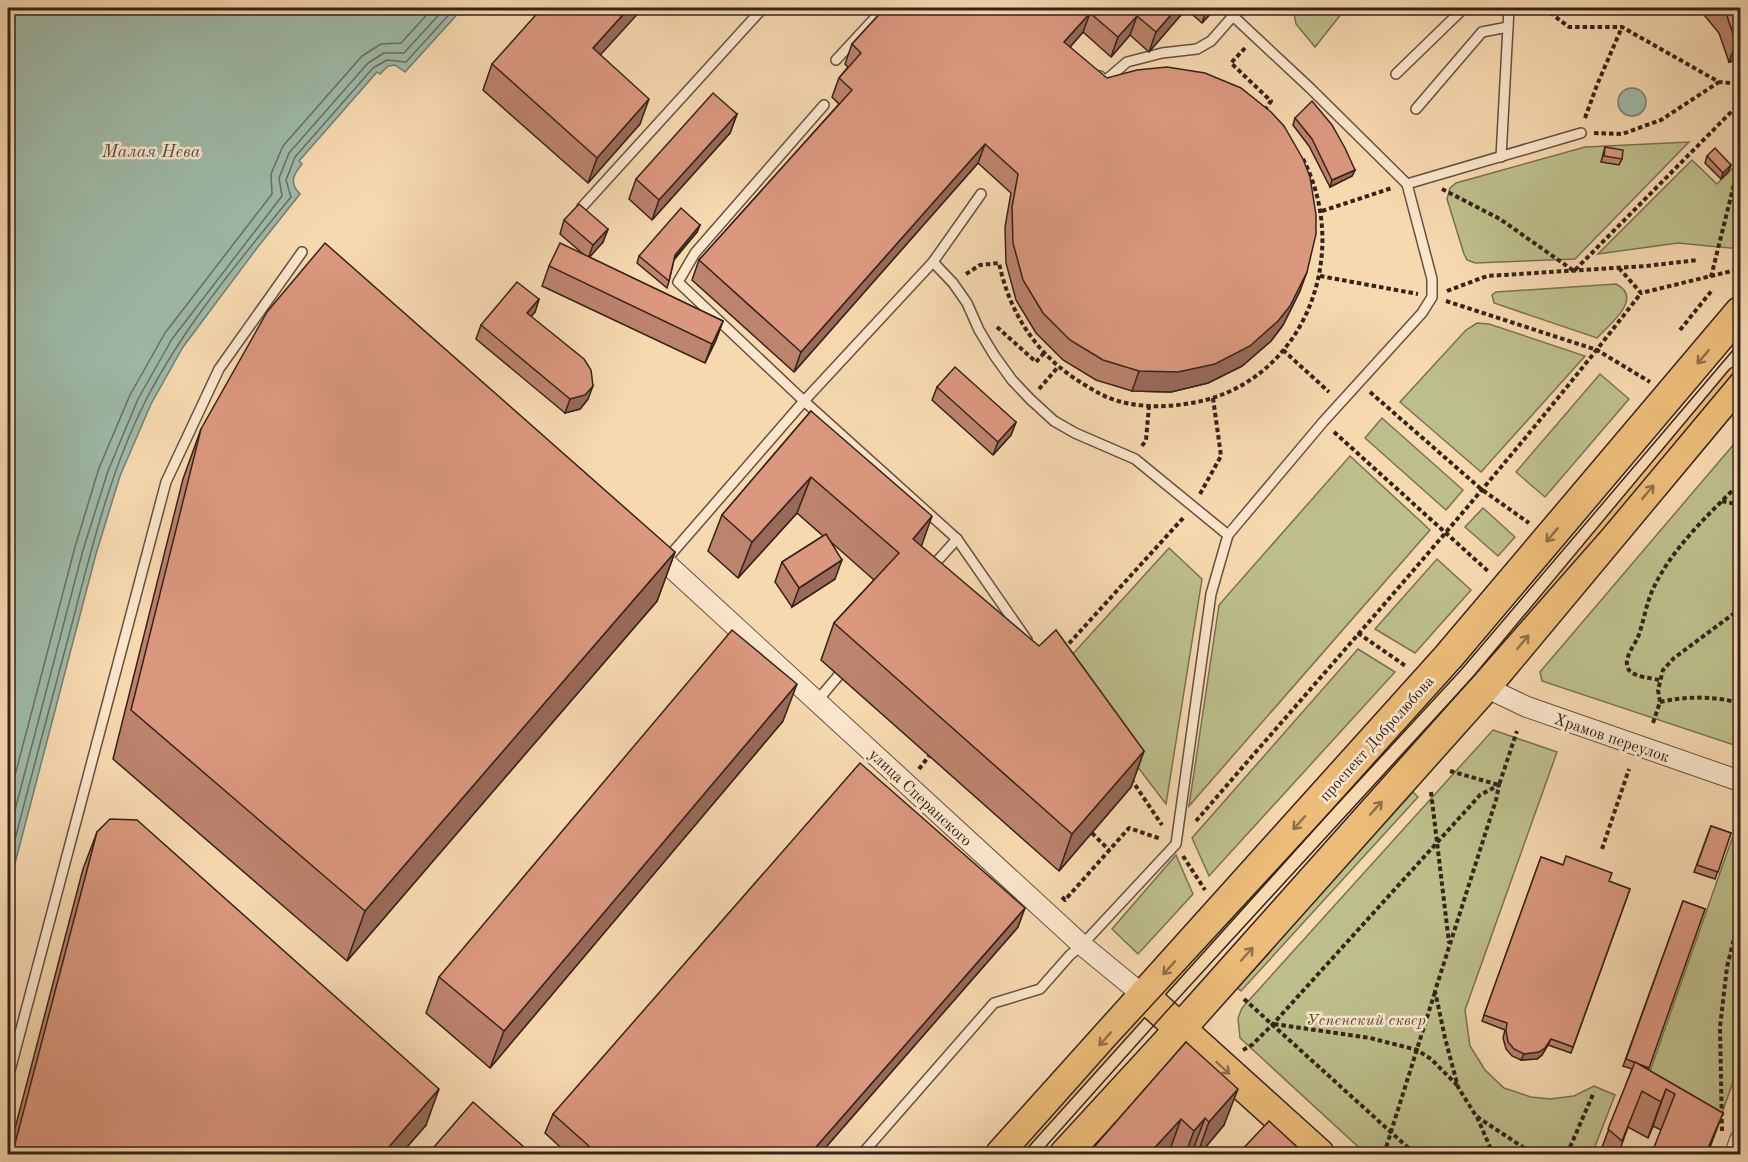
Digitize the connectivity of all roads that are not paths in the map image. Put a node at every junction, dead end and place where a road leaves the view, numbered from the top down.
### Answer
1 (763, 8) edge
2 (884, 8) edge
3 (1241, 8) edge
4 (1464, 8) edge
5 (1509, 8) edge
6 (1233, 16) junction
7 (1508, 27) junction
8 (836, 60) dead end
9 (1088, 66) edge
10 (1396, 74) dead end
11 (824, 105) dead end
12 (1416, 109) dead end
13 (1581, 133) road end
14 (1502, 157) junction
15 (1407, 184) junction
16 (981, 194) dead end
17 (582, 207) edge
18 (302, 252) dead end
19 (933, 262) junction
20 (1740, 312) edge
21 (1740, 381) edge
22 (804, 401) junction
23 (1228, 535) junction
24 (957, 539) junction
25 (665, 562) joint
26 (921, 580) edge
27 (1027, 640) edge
28 (838, 675) dead end
29 (1485, 687) junction
30 (817, 701) junction
31 (1740, 781) edge
32 (1082, 945) junction
33 (1144, 996) junction
34 (1180, 1029) junction
35 (8, 1078) edge
36 (1731, 1137) edge
37 (862, 1155) edge
38 (1001, 1155) edge
39 (1065, 1155) edge
40 (1319, 1155) edge
41 (1735, 1155) edge

1 - 17 lane
2 - 8 lane
3 - 6 lane
4 - 10 lane
5 - 7 lane
6 - 9 lane
6 - 15 lane
7 - 12 lane
7 - 14 lane
11 - 22 lane
13 - 14 lane
14 - 15 lane
15 - 23 lane
16 - 19 lane
18 - 35 lane
19 - 22 lane
19 - 23 lane
20 -> 33 main road, проспект Добролюбова
29 -> 21 main road
22 - 24 lane
22 - 25 lane
23 - 32 lane
24 - 26 lane
24 - 27 lane
25 - 30 street, улица Сперанского
28 - 30 lane
29 - 31 street, Храмов переулок
34 -> 29 main road
30 - 32 street, улица Сперанского
32 - 33 street, улица Сперанского
32 - 37 lane
33 - 34 main road, улица Сперанского
33 -> 38 main road, проспект Добролюбова
34 - 39 main road
34 -> 40 main road, улица Сперанского
36 - 41 street

